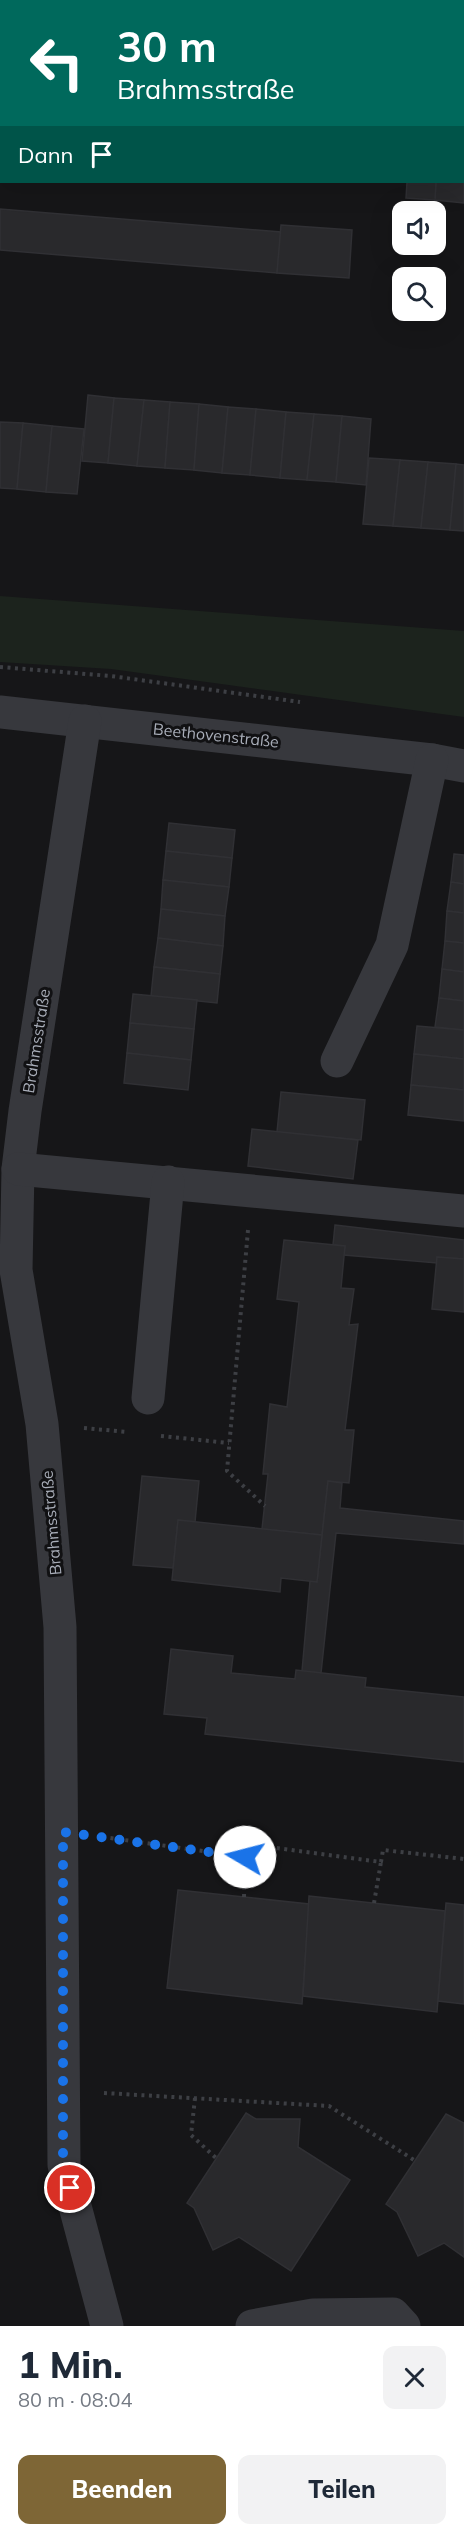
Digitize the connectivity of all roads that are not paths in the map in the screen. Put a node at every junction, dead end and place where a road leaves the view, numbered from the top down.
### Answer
1 (0, 712) edge
2 (85, 720) junction
3 (432, 760) junction
4 (464, 766) edge
5 (337, 1061) dead end
6 (18, 1168) junction
7 (168, 1182) junction
8 (464, 1211) edge
9 (148, 1398) dead end
10 (107, 2326) edge
11 (252, 2326) edge
12 (404, 2326) edge

1 - 2 street, Beethovenstraße
2 - 3 street, Beethovenstraße
2 - 6 street, Brahmsstraße
3 - 4 street, Beethovenstraße
3 - 5 street
6 - 7 street
6 - 10 street, Brahmsstraße
7 - 8 street
7 - 9 street
11 - 12 street

